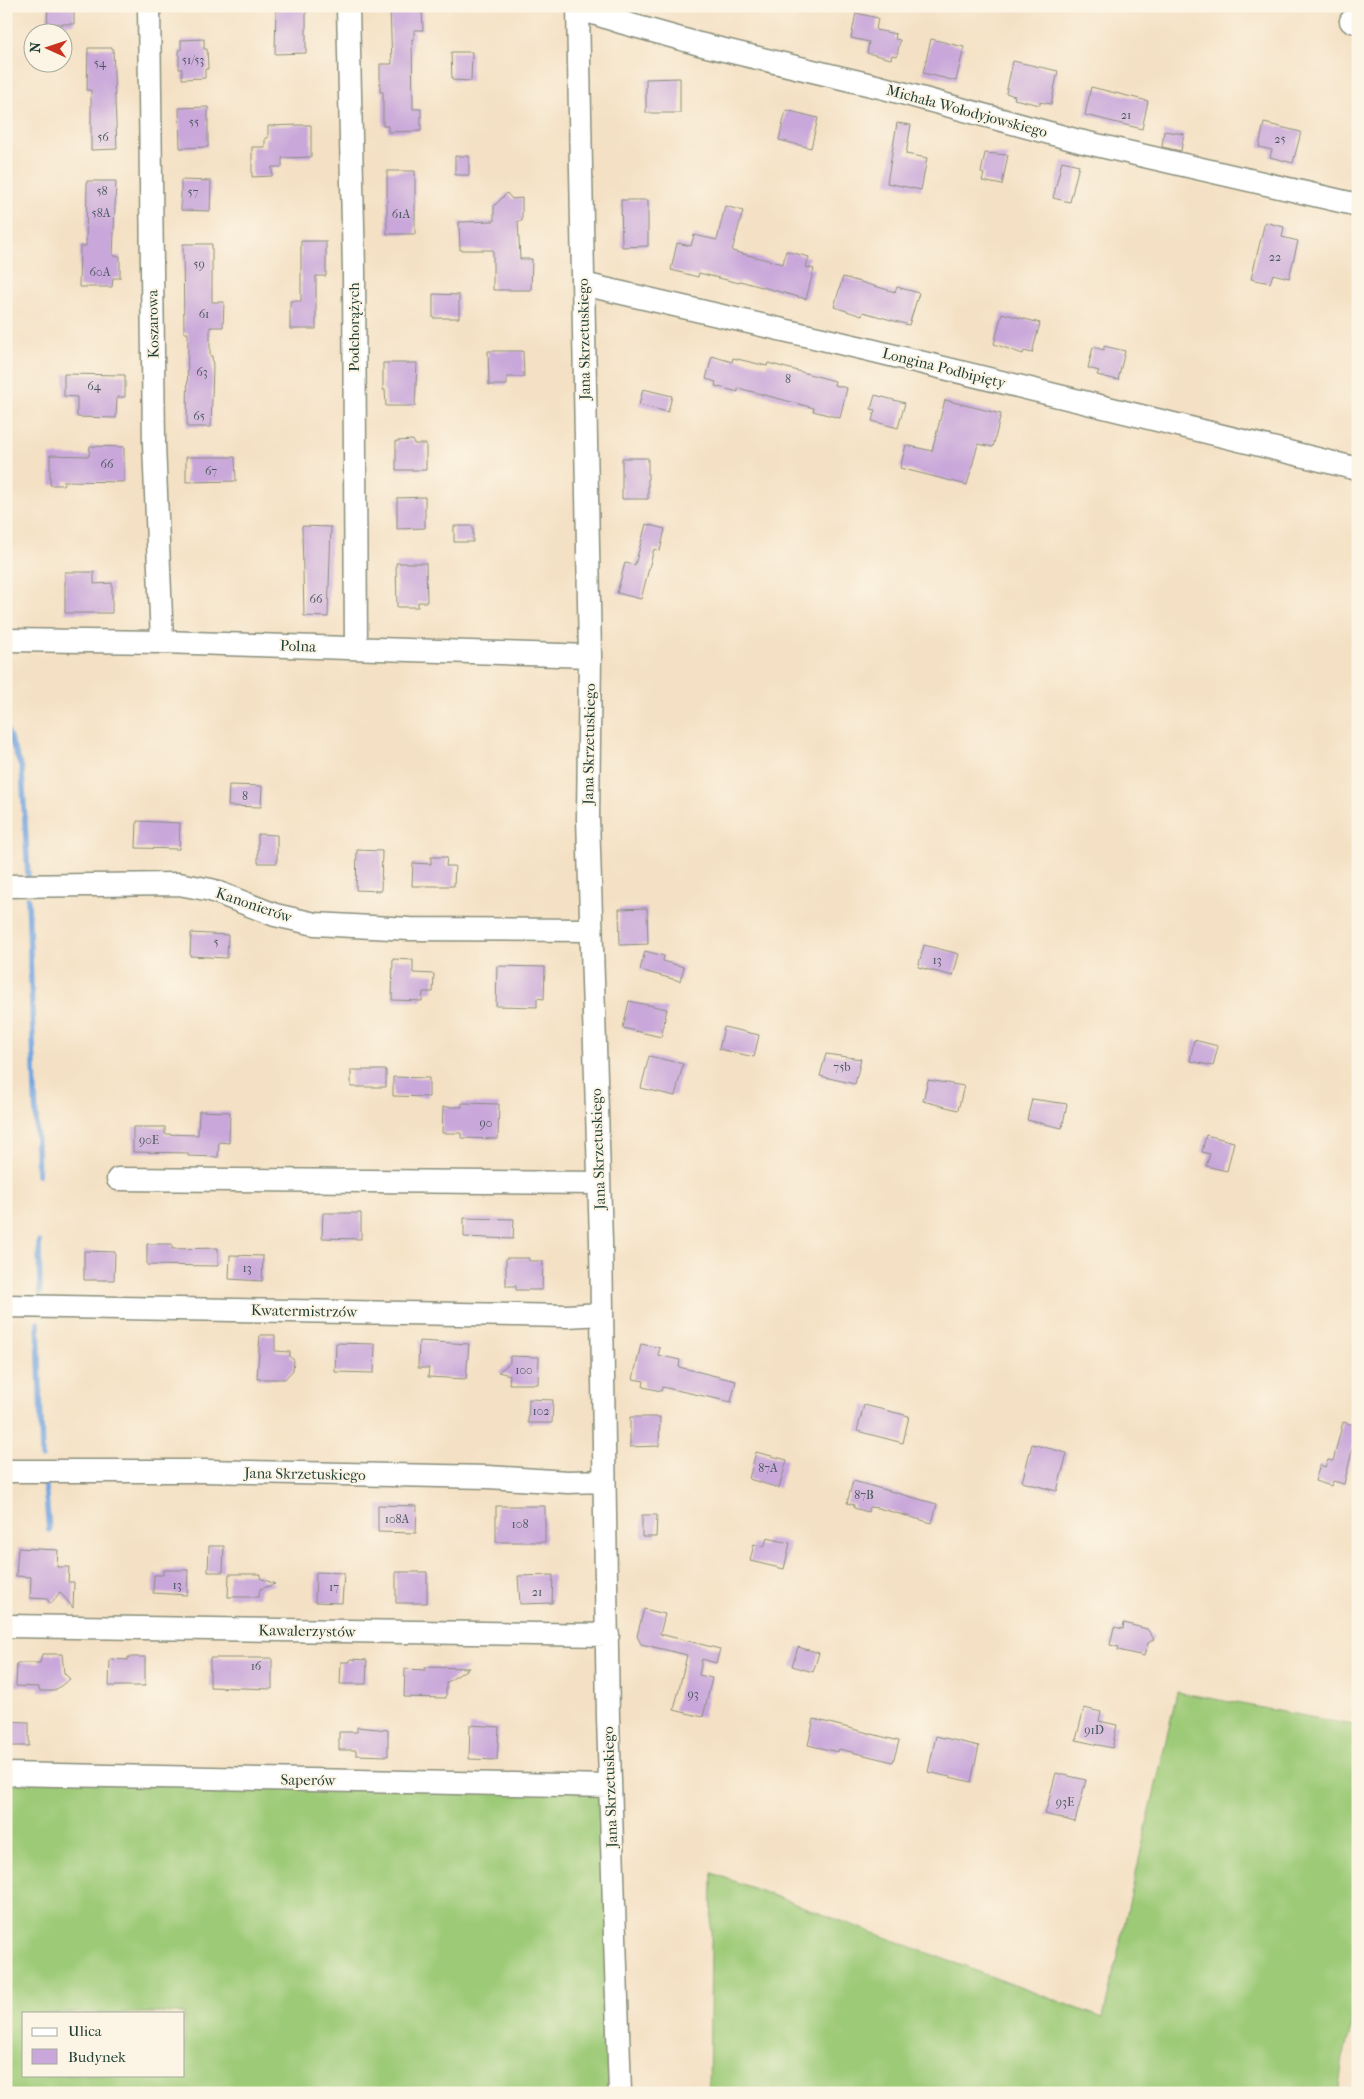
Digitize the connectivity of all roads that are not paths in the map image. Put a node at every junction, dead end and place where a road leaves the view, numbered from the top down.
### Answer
1 (149, 6) edge
2 (348, 6) edge
3 (578, 7) edge
4 (1358, 205) edge
5 (583, 284) junction
6 (1358, 468) edge
7 (6, 640) edge
8 (162, 642) junction
9 (356, 648) junction
10 (590, 656) junction
11 (6, 886) edge
12 (591, 930) junction
13 (118, 1179) dead end
14 (599, 1183) junction
15 (6, 1306) edge
16 (602, 1314) junction
17 (6, 1471) edge
18 (604, 1481) junction
19 (6, 1626) edge
20 (608, 1635) junction
21 (6, 1774) edge
22 (610, 1786) junction
23 (620, 2093) edge

1 - 8 street, Koszarowa
2 - 9 street, Podchorążych
3 - 4 street, Michała Wołodyjowskiego
3 - 5 street, Jana Skrzetuskiego
5 - 6 street, Longina Podbipięty
5 - 10 street, Jana Skrzetuskiego
7 - 8 street, Polna
8 - 9 street, Polna
9 - 10 street, Polna
10 - 12 street, Jana Skrzetuskiego
11 - 12 street, Kanonierów
12 - 14 street, Jana Skrzetuskiego
13 - 14 street
14 - 16 street, Jana Skrzetuskiego
15 - 16 street, Kwatermistrzów
16 - 18 street, Jana Skrzetuskiego
17 - 18 street, Jana Skrzetuskiego
18 - 20 street, Jana Skrzetuskiego
19 - 20 street, Kawalerzystów
20 - 22 street, Jana Skrzetuskiego
21 - 22 street, Saperów
22 - 23 street, Jana Skrzetuskiego

